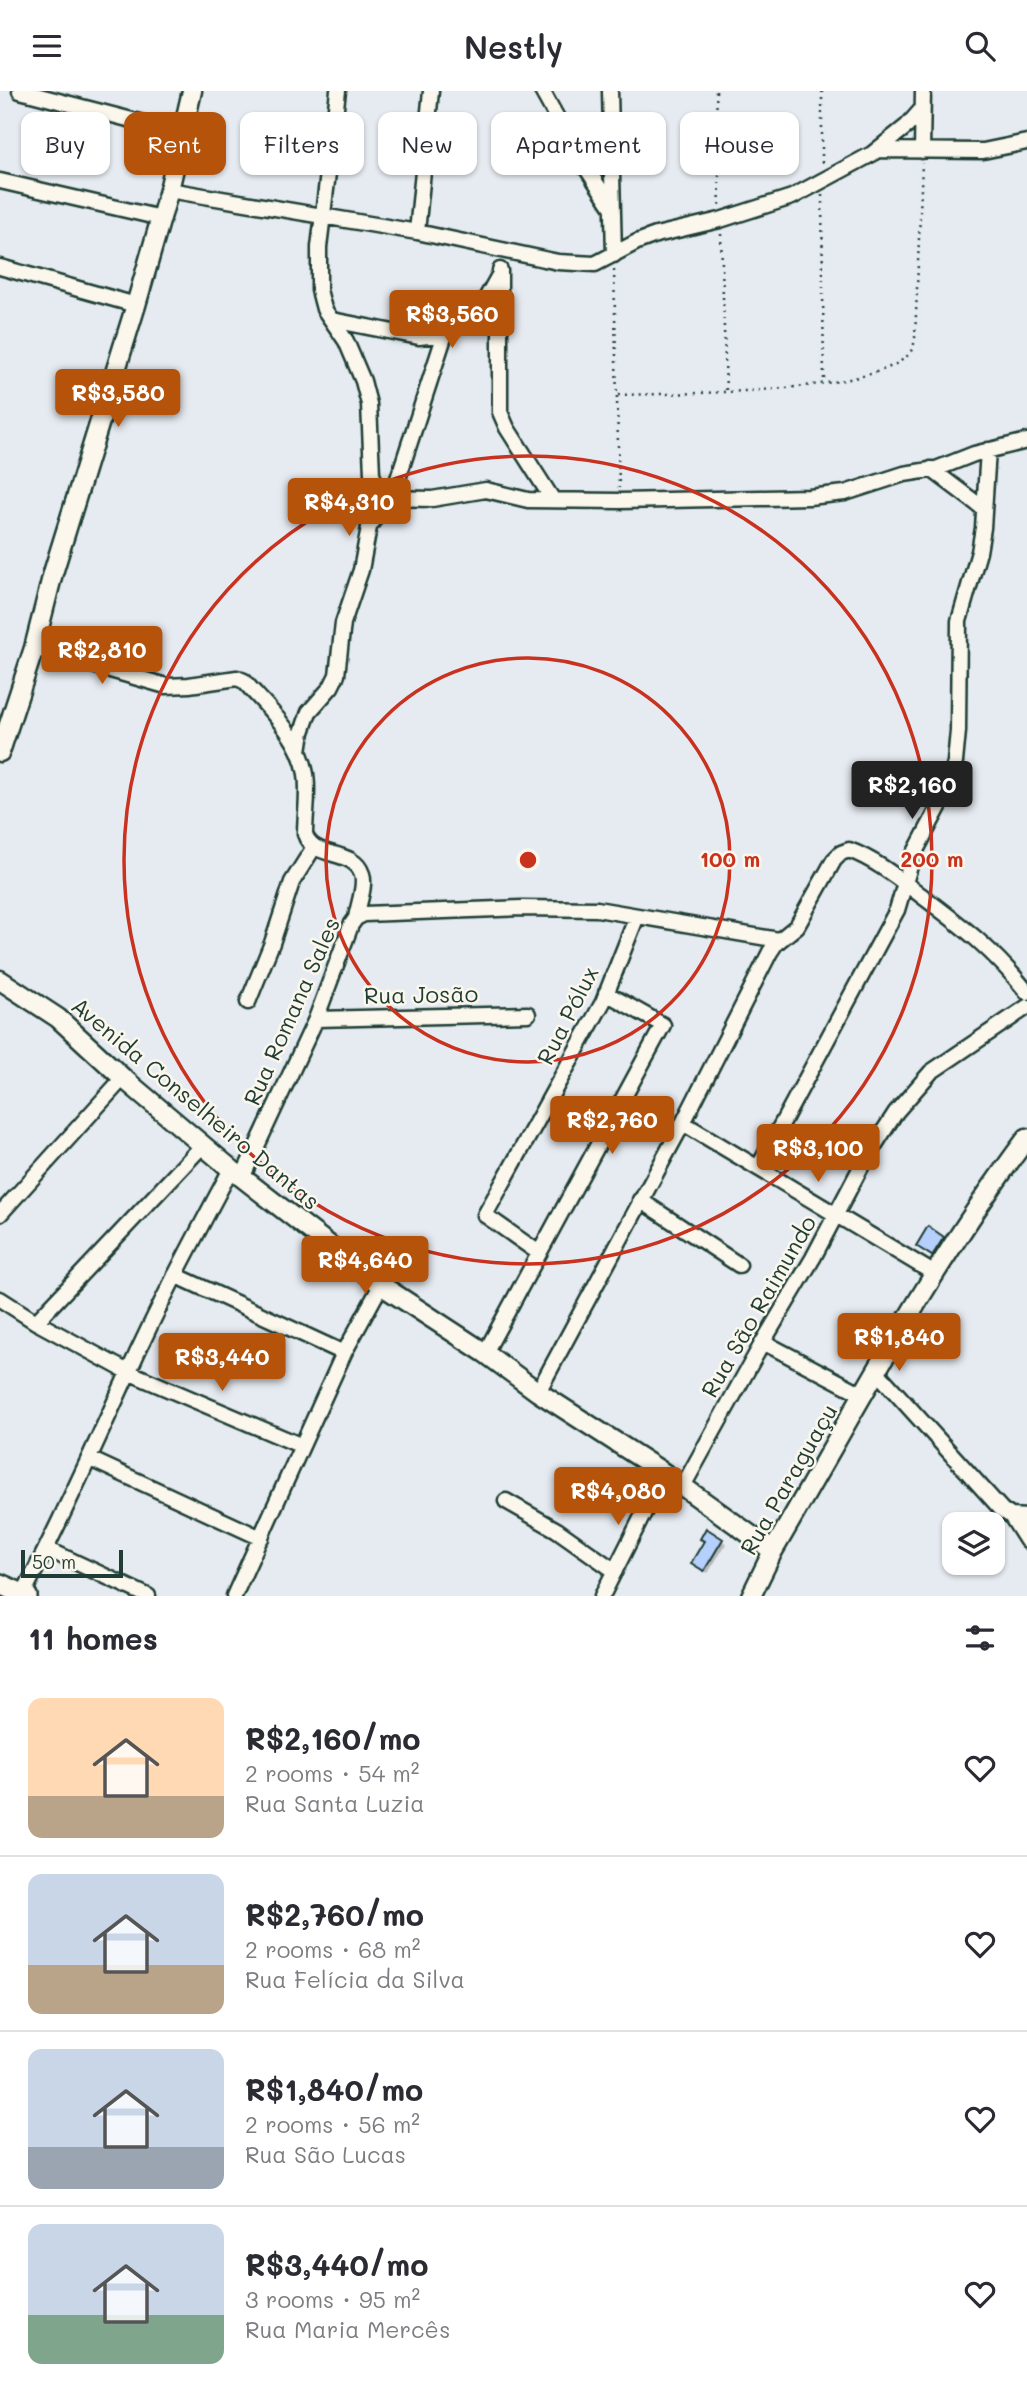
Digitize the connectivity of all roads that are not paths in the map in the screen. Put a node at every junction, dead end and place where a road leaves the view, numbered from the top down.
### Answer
1 (20, 91) edge
2 (192, 91) edge
3 (338, 91) edge
4 (431, 91) edge
5 (542, 91) edge
6 (610, 91) edge
7 (923, 91) edge
8 (922, 109) junction
9 (187, 112) edge
10 (124, 118) edge
11 (1027, 142) edge
12 (877, 150) junction
13 (922, 152) junction
14 (172, 175) edge
15 (0, 181) edge
16 (169, 190) junction
17 (612, 207) junction
18 (161, 218) junction
19 (322, 218) junction
20 (417, 232) junction
21 (503, 250) junction
22 (614, 255) junction
23 (0, 267) edge
24 (500, 271) junction
25 (136, 305) junction
26 (332, 320) junction
27 (445, 334) junction
28 (1027, 441) edge
29 (988, 450) junction
30 (931, 469) junction
31 (389, 499) junction
32 (553, 501) junction
33 (984, 509) junction
34 (34, 648) junction
35 (299, 751) junction
36 (0, 752) edge
37 (314, 847) junction
38 (905, 884) junction
39 (637, 916) junction
40 (356, 918) junction
41 (779, 940) junction
42 (0, 980) edge
43 (1027, 992) edge
44 (606, 993) junction
45 (248, 1002) dead end
46 (1027, 1007) edge
47 (528, 1014) dead end
48 (316, 1019) junction
49 (123, 1078) junction
50 (683, 1123) junction
51 (1027, 1138) edge
52 (203, 1145) junction
53 (758, 1168) junction
54 (236, 1174) junction
55 (640, 1200) junction
56 (0, 1214) edge
57 (836, 1215) junction
58 (539, 1253) junction
59 (739, 1265) dead end
60 (935, 1274) junction
61 (175, 1275) junction
62 (381, 1285) junction
63 (0, 1299) edge
64 (36, 1322) junction
65 (763, 1342) junction
66 (344, 1353) junction
67 (485, 1353) junction
68 (128, 1372) junction
69 (877, 1372) junction
70 (538, 1392) junction
71 (864, 1395) junction
72 (302, 1446) junction
73 (90, 1459) junction
74 (664, 1473) junction
75 (682, 1488) junction
76 (506, 1501) dead end
77 (1011, 1516) junction
78 (1027, 1517) edge
79 (261, 1538) junction
80 (1027, 1541) edge
81 (47, 1549) junction
82 (773, 1551) junction
83 (615, 1571) junction
84 (0, 1584) edge
85 (25, 1595) edge
86 (148, 1596) edge
87 (234, 1596) edge
88 (602, 1596) edge
89 (751, 1596) edge

1 - 10 street
2 - 9 street
3 - 19 street
4 - 20 street
5 - 17 street
6 - 17 street
7 - 8 street
8 - 12 street
8 - 13 street
11 - 13 street
12 - 13 street
12 - 22 street
14 - 16 street
15 - 18 street
16 - 18 street
16 - 19 street
17 - 22 street
18 - 25 street
19 - 20 street
19 - 26 street
20 - 21 street
21 - 22 street
21 - 24 street
23 - 25 street
24 - 27 street
24 - 32 street
25 - 34 street
26 - 27 street
26 - 31 street
27 - 31 street
28 - 29 street
29 - 30 street
29 - 33 street
30 - 32 street
30 - 33 street
31 - 32 street
31 - 35 street
33 - 38 street
34 - 35 street
34 - 36 street
35 - 37 street
37 - 40 street
37 - 45 street
38 - 41 street
38 - 43 street
38 - 53 street
39 - 40 street, Rua Romana Sales
39 - 41 street, Rua Romana Sales
39 - 44 street, Rua Pólux
40 - 48 street, Rua Romana Sales
41 - 50 street
42 - 49 street, Avenida Conselheiro Dantas
44 - 58 street, Rua Pólux
44 - 58 street
46 - 57 street, Rua São Raimundo
47 - 48 street, Rua Josão
48 - 54 street, Rua Romana Sales
49 - 52 street, Avenida Conselheiro Dantas
49 - 56 street
50 - 53 street
50 - 55 street
51 - 60 street, Rua Paraguaçu
52 - 54 street, Avenida Conselheiro Dantas
52 - 64 street
53 - 57 street
54 - 61 street, Rua Romana Sales
54 - 62 street, Avenida Conselheiro Dantas
55 - 59 street
55 - 70 street
57 - 60 street
57 - 65 street, Rua São Raimundo
58 - 67 street
60 - 69 street, Rua Paraguaçu
61 - 66 street
61 - 68 street, Rua Romana Sales
62 - 66 street
62 - 67 street, Avenida Conselheiro Dantas
63 - 64 street
64 - 68 street
65 - 71 street
65 - 75 street, Rua São Raimundo
66 - 72 street
67 - 70 street, Avenida Conselheiro Dantas
68 - 72 street
68 - 73 street, Rua Romana Sales
69 - 71 street, Rua Paraguaçu
69 - 77 street
70 - 74 street, Avenida Conselheiro Dantas
71 - 82 street, Rua Paraguaçu
72 - 79 street
73 - 79 street
73 - 81 street, Rua Romana Sales
74 - 75 street, Avenida Conselheiro Dantas
74 - 83 street
75 - 82 street, Avenida Conselheiro Dantas
76 - 83 street
77 - 78 street
77 - 80 street
79 - 87 street
81 - 85 street, Rua Romana Sales
81 - 86 street
82 - 89 street, Rua Paraguaçu
83 - 88 street
84 - 85 main road

